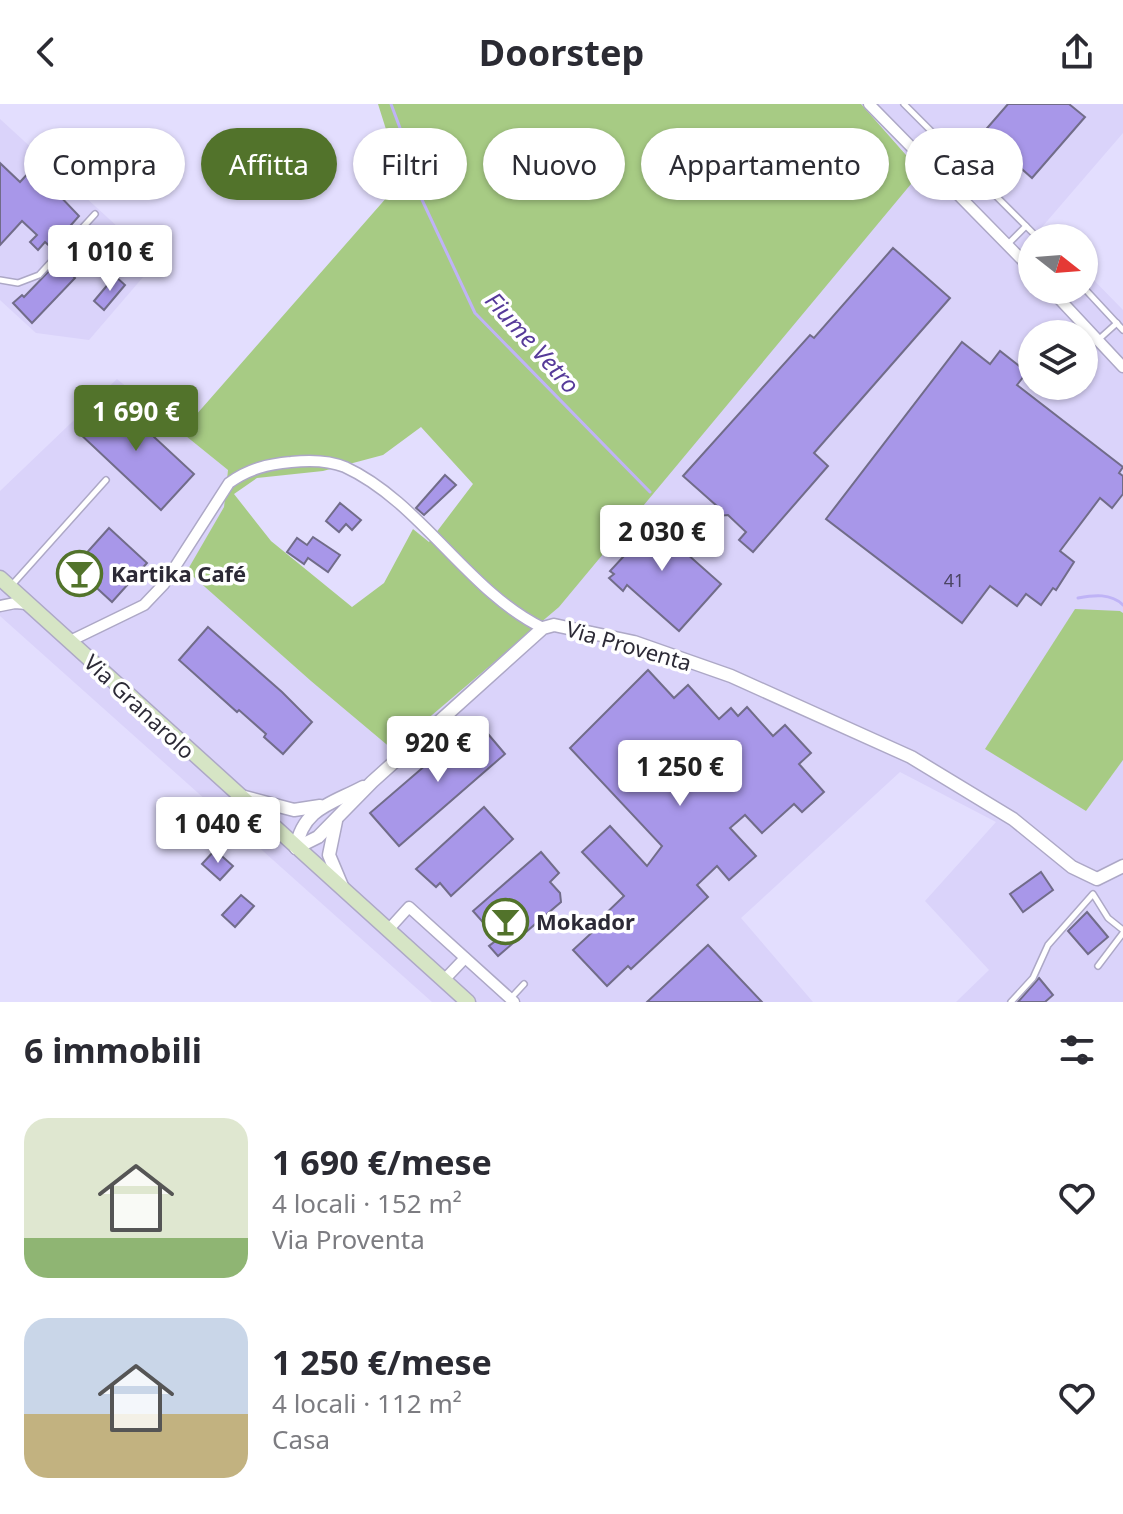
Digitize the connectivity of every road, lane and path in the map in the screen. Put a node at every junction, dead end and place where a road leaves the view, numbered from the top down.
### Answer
1 (869, 104) edge
2 (904, 104) edge
3 (929, 128) edge
4 (905, 141) edge
5 (964, 200) edge
6 (1000, 200) edge
7 (95, 214) dead end
8 (1024, 224) edge
9 (1018, 234) edge
10 (1008, 244) junction
11 (1018, 255) edge
12 (0, 280) edge
13 (1098, 303) edge
14 (1064, 304) edge
15 (1079, 320) edge
16 (1117, 323) junction
17 (1123, 330) edge
18 (1098, 340) joint
19 (1123, 367) edge
20 (106, 480) dead end
21 (5, 582) edge
22 (27, 604) junction
23 (0, 606) edge
24 (543, 628) junction
25 (70, 641) junction
26 (372, 782) junction
27 (237, 794) junction
28 (328, 805) junction
29 (336, 821) junction
30 (296, 848) junction
31 (1123, 866) edge
32 (1097, 879) junction
33 (344, 891) junction
34 (1093, 894) junction
35 (389, 929) junction
36 (1123, 932) edge
37 (465, 958) junction
38 (1098, 966) dead end
39 (444, 980) junction
40 (524, 984) dead end
41 (511, 1001) edge
42 (468, 1002) edge
43 (1011, 1002) edge

1 - 4 street
2 - 3 lane
5 - 10 street
6 - 8 lane
7 - 12 lane
9 - 10 lane
10 - 11 street
13 - 16 lane
14 - 15 street
16 - 17 lane
16 - 18 lane
18 - 19 street
20 - 21 lane
21 - 22 main road, Via Granarolo
22 - 23 street
22 - 25 main road, Via Granarolo
24 - 25 street, Via Proventa
24 - 26 street
24 - 32 street, Via Proventa
25 - 27 main road, Via Granarolo
26 - 28 street
26 - 29 street
27 - 28 street
27 - 30 main road, Via Granarolo
28 - 30 street
29 - 30 street
29 - 33 street
30 - 33 main road, Via Granarolo
31 - 32 street
32 - 34 lane
33 - 35 main road, Via Granarolo
34 - 36 lane
34 - 43 lane
35 - 37 street
35 - 39 main road, Via Granarolo
36 - 38 lane
37 - 39 street
37 - 41 street
39 - 42 main road, Via Granarolo
40 - 41 lane

